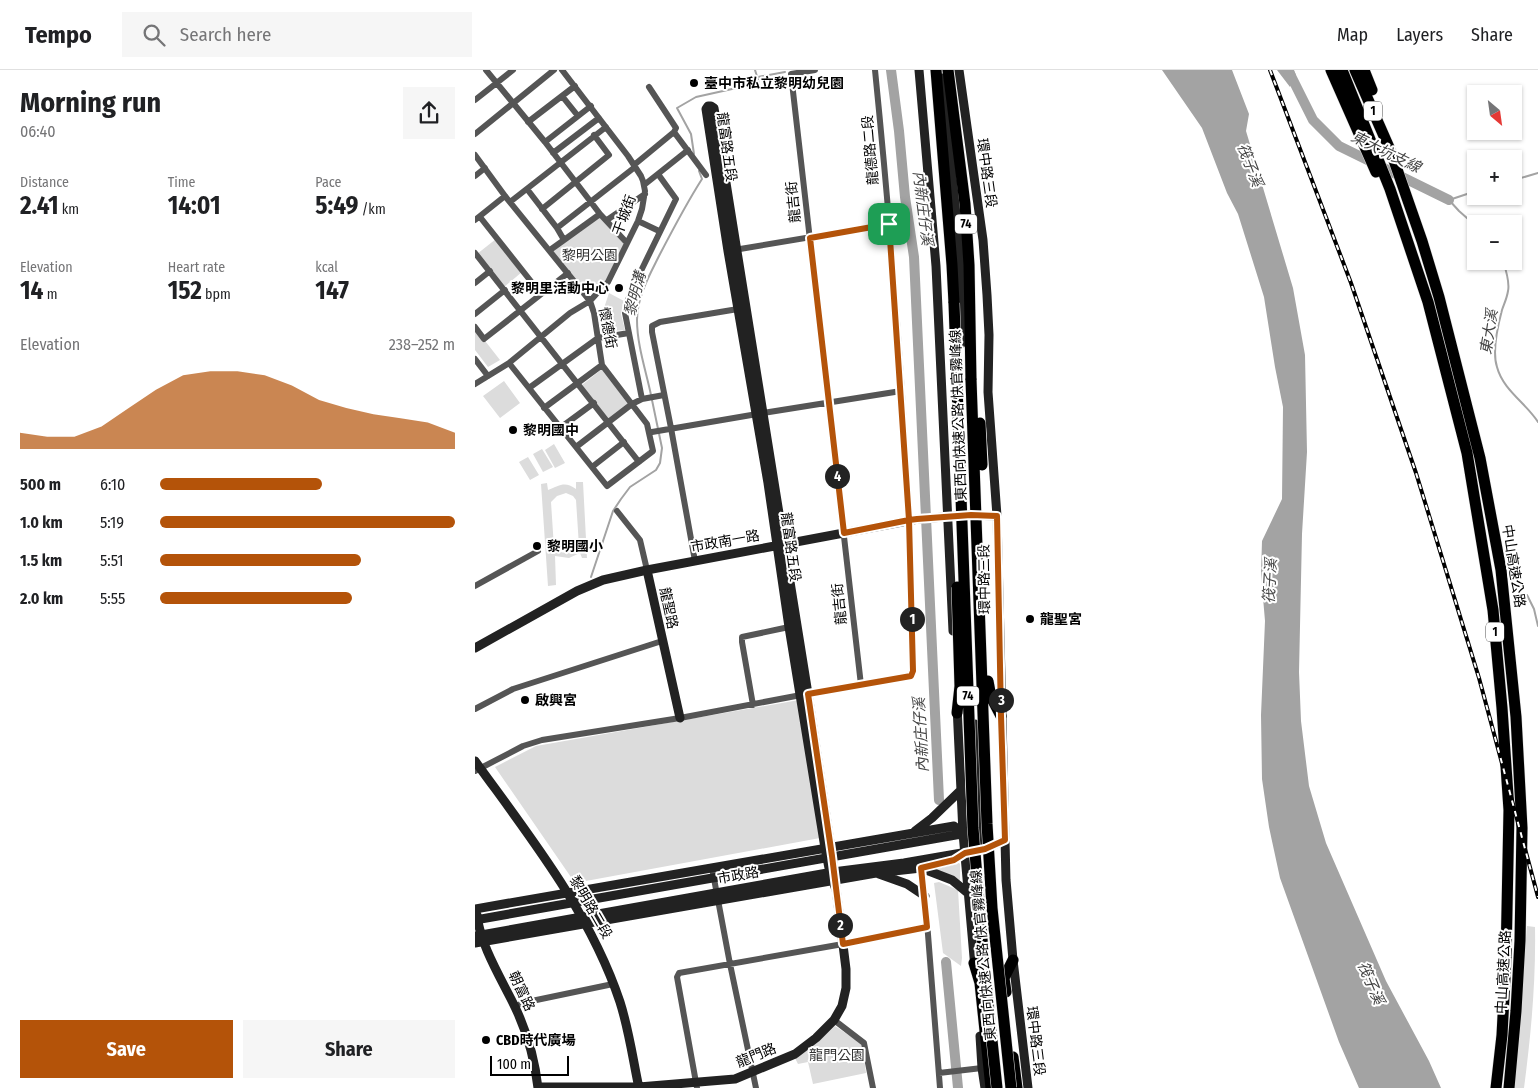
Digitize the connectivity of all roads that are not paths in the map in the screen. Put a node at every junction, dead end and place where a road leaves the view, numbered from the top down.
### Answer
1 (486, 70) edge
2 (513, 70) edge
3 (554, 70) edge
4 (562, 70) edge
5 (815, 70) edge
6 (875, 70) edge
7 (919, 70) edge
8 (936, 70) edge
9 (945, 70) edge
10 (959, 70) edge
11 (1331, 70) edge
12 (1342, 70) edge
13 (1355, 70) edge
14 (1364, 70) edge
15 (496, 83) junction
16 (575, 86) junction
17 (649, 87) dead end
18 (562, 96) junction
19 (475, 100) edge
20 (513, 104) junction
21 (591, 106) junction
22 (579, 116) junction
23 (599, 118) junction
24 (528, 122) junction
25 (606, 127) junction
26 (476, 130) edge
27 (675, 130) junction
28 (594, 135) junction
29 (1366, 137) junction
30 (545, 142) junction
31 (1389, 147) junction
32 (688, 150) junction
33 (553, 153) junction
34 (475, 156) edge
35 (560, 163) junction
36 (635, 166) junction
37 (485, 168) junction
38 (658, 174) junction
39 (706, 175) dead end
40 (475, 176) edge
41 (576, 182) junction
42 (644, 185) junction
43 (527, 189) junction
44 (645, 194) junction
45 (505, 196) junction
46 (510, 202) junction
47 (591, 202) junction
48 (542, 209) junction
49 (600, 214) junction
50 (477, 218) edge
51 (607, 220) junction
52 (638, 221) junction
53 (889, 224) junction
54 (557, 228) junction
55 (659, 232) junction
56 (810, 238) junction
57 (564, 240) junction
58 (627, 243) junction
59 (550, 250) junction
60 (732, 251) junction
61 (475, 252) edge
62 (490, 271) junction
63 (568, 273) junction
64 (475, 282) edge
65 (505, 290) junction
66 (541, 294) junction
67 (590, 301) junction
68 (954, 303) junction
69 (520, 310) junction
70 (738, 310) junction
71 (475, 314) edge
72 (475, 328) edge
73 (629, 333) junction
74 (542, 337) junction
75 (598, 338) junction
76 (475, 359) edge
77 (509, 363) junction
78 (562, 363) junction
79 (602, 365) junction
80 (489, 376) junction
81 (971, 380) junction
82 (578, 383) junction
83 (475, 384) edge
84 (529, 388) junction
85 (901, 391) junction
86 (663, 395) junction
87 (644, 399) junction
88 (594, 403) junction
89 (829, 403) junction
90 (632, 404) junction
91 (544, 408) junction
92 (760, 413) junction
93 (609, 422) junction
94 (561, 428) junction
95 (670, 429) junction
96 (653, 432) dead end
97 (624, 442) junction
98 (576, 447) junction
99 (639, 462) junction
100 (592, 467) junction
101 (617, 511) dead end
102 (969, 515) junction
103 (997, 516) junction
104 (943, 517) junction
105 (913, 520) junction
106 (844, 533) junction
107 (780, 545) junction
108 (538, 551) dead end
109 (695, 561) junction
110 (647, 570) junction
111 (475, 586) edge
112 (789, 627) junction
113 (662, 642) junction
114 (475, 648) edge
115 (861, 685) junction
116 (804, 695) junction
117 (753, 704) junction
118 (475, 710) edge
119 (957, 713) junction
120 (1001, 716) junction
121 (680, 718) junction
122 (477, 766) edge
123 (961, 790) junction
124 (1005, 828) junction
125 (981, 831) junction
126 (913, 833) junction
127 (963, 833) junction
128 (1005, 840) junction
129 (982, 850) junction
130 (828, 852) junction
131 (965, 853) junction
132 (904, 863) junction
133 (921, 868) junction
134 (713, 872) junction
135 (876, 873) junction
136 (833, 879) junction
137 (568, 892) junction
138 (969, 894) junction
139 (718, 896) junction
140 (925, 896) junction
141 (573, 902) junction
142 (476, 908) edge
143 (476, 920) edge
144 (584, 920) junction
145 (927, 927) junction
146 (479, 939) edge
147 (843, 944) junction
148 (1013, 960) junction
149 (974, 963) junction
150 (730, 964) junction
151 (613, 984) junction
152 (515, 1007) junction
153 (834, 1020) junction
154 (982, 1068) junction
155 (753, 1072) junction
156 (942, 1073) junction
157 (696, 1085) edge
158 (538, 1087) edge
159 (596, 1087) edge
160 (639, 1088) edge
161 (756, 1088) edge
162 (873, 1088) edge
163 (940, 1088) edge
164 (985, 1088) edge
165 (991, 1088) edge
166 (997, 1088) edge
167 (1005, 1088) edge
168 (1011, 1088) edge
169 (1017, 1088) edge
170 (1028, 1088) edge
171 (1496, 1088) edge
172 (1509, 1088) edge

1 - 15 street
2 - 15 street
3 - 20 street
4 - 16 street, 干城街
5 - 56 street, 龍吉街
6 - 53 street, 龍德路二段
7 - 104 street
8 - 68 highway, 東西向快速公路 快官霧峰線 / 74
9 - 81 highway, 東西向快速公路 快官霧峰線 / 74
9 - 102 street, 環中路三段
10 - 103 street, 環中路三段
11 - 29 highway
12 - 29 highway, 中山高速公路 / 1
13 - 31 highway, 中山高速公路 / 1
14 - 31 highway
15 - 19 street
15 - 20 street
16 - 18 street
16 - 21 street, 干城街
17 - 27 street
18 - 22 street
18 - 24 street
20 - 24 street
20 - 26 street
21 - 22 street
21 - 23 street, 干城街
22 - 30 street
23 - 25 street, 干城街
23 - 33 street
24 - 30 street
25 - 28 street
25 - 36 street, 干城街
27 - 32 street
27 - 36 street
28 - 35 street
28 - 41 street
29 - 171 highway, 中山高速公路 / 1
30 - 33 street
31 - 172 highway, 中山高速公路 / 1
32 - 38 street
32 - 39 street
33 - 35 street
34 - 37 street, 懷德街
35 - 41 street
35 - 43 street
36 - 42 street, 干城街
36 - 47 street
37 - 40 street
37 - 45 street, 懷德街
38 - 42 street
38 - 55 street
41 - 47 street
41 - 48 street
42 - 44 street, 干城街
43 - 46 street
43 - 48 street
44 - 51 street
44 - 52 street, 干城街
45 - 46 street, 懷德街
45 - 50 street
46 - 59 street, 懷德街
47 - 49 street
47 - 54 street
48 - 54 street
49 - 51 street
49 - 57 street
50 - 66 street
51 - 58 street
52 - 55 street
52 - 58 street, 干城街
53 - 56 street
53 - 85 street, 龍德路二段
54 - 57 street
55 - 73 street
56 - 60 street
56 - 89 street, 龍吉街
57 - 59 street
58 - 67 street, 干城街
59 - 63 street, 懷德街
60 - 60 street, 龍富路五段
60 - 70 street, 龍富路五段
60 - 92 street, 龍富路五段
61 - 62 street
62 - 64 street
62 - 65 street
63 - 66 street
63 - 67 street, 懷德街
65 - 69 street
65 - 71 street
66 - 69 street
67 - 74 street, 干城街
67 - 75 street, 懷德街
68 - 119 highway, bridge
68 - 166 highway, 東西向快速公路 快官霧峰線 / 74, bridge
69 - 72 street
69 - 74 street
70 - 86 street
70 - 92 street, 龍富路五段
73 - 75 street
73 - 87 street
74 - 77 street, 干城街
74 - 78 street
75 - 78 street
75 - 79 street, 懷德街
76 - 80 street
77 - 80 street, 干城街
77 - 84 street
78 - 82 street
78 - 84 street
79 - 82 street
79 - 90 street, 懷德街
80 - 83 street, 干城街
81 - 120 highway, bridge
81 - 168 highway, 東西向快速公路 快官霧峰線 / 74, bridge
82 - 88 street
82 - 91 street
84 - 91 street
85 - 89 street
85 - 105 street, 龍德路二段
86 - 87 street
86 - 95 street
87 - 90 street
88 - 93 street
88 - 94 street
89 - 92 street
89 - 106 street, 龍吉街
90 - 93 street
90 - 99 street, 懷德街
91 - 94 street
92 - 95 street
92 - 107 street, 龍富路五段
93 - 97 street
93 - 98 street
94 - 98 street
95 - 96 street
95 - 109 street
97 - 99 street
97 - 100 street
98 - 100 street
99 - 100 street
101 - 110 street, 龍聖路
102 - 103 street, 市政南一路
102 - 104 street, 市政南一路
102 - 125 street, 環中路三段
103 - 120 street, 環中路三段
104 - 105 street, 市政南一路
104 - 119 street
105 - 106 street, 市政南一路
105 - 115 street, 龍德路二段
106 - 107 street, 市政南一路
106 - 115 street, 龍吉街
107 - 109 street, 市政南一路
107 - 112 street, 龍富路五段
107 - 116 street, 龍富路五段
108 - 111 street
109 - 110 street, 市政南一路
110 - 113 street, 龍聖路
110 - 114 street, 市政南一路
112 - 116 street, 龍富路五段
112 - 117 street
113 - 118 street
113 - 121 street, 龍聖路
115 - 116 street
116 - 117 street
116 - 130 street, 龍富路五段
117 - 121 street
119 - 123 street
120 - 124 street, 環中路三段
121 - 122 street
122 - 137 street, 黎明路二段
123 - 126 street
123 - 127 street
124 - 125 street, 市政路
124 - 128 street, 環中路三段
125 - 127 street, 市政路
125 - 129 street, 環中路三段
126 - 127 street, 市政路
126 - 130 street, 市政路
127 - 130 street, 市政路
127 - 131 street
128 - 129 street, 市政路
128 - 148 street, 環中路三段
129 - 131 street, 市政路
129 - 167 street, 環中路三段
130 - 134 street, 市政路
130 - 136 street, 龍門路
131 - 132 street, 市政路
131 - 133 street, 市政路
131 - 138 street
132 - 133 street
132 - 136 street, 市政路
133 - 135 street, 市政路
133 - 138 street
133 - 140 street
134 - 137 street, 市政路
134 - 139 street
134 - 141 street, 市政路
135 - 136 street, 市政路
135 - 140 street
136 - 139 street, 市政路
136 - 147 street, 龍門路
137 - 141 street, 黎明路二段
137 - 142 street, 市政路
138 - 149 street
139 - 144 street, 市政路
139 - 150 street
140 - 145 street
141 - 143 street, 市政路
141 - 144 street, 黎明路二段
142 - 143 street, 朝富路
143 - 146 street, 朝富路
144 - 146 street, 市政路
144 - 151 street, 黎明路二段
145 - 147 street
145 - 156 street
146 - 152 street, 朝富路
147 - 150 street
147 - 153 street, 龍門路
148 - 169 highway
148 - 170 street, 環中路三段
149 - 154 street
149 - 165 highway
150 - 155 street
150 - 157 street
151 - 152 street
151 - 160 street, 黎明路二段
152 - 158 street, 朝富路
153 - 155 street, 龍門路
153 - 162 street
154 - 156 street
154 - 164 street
155 - 157 street, 龍門路
155 - 161 street
156 - 163 street
157 - 160 street, 龍門路
158 - 159 street, 龍門路
159 - 160 street, 龍門路

